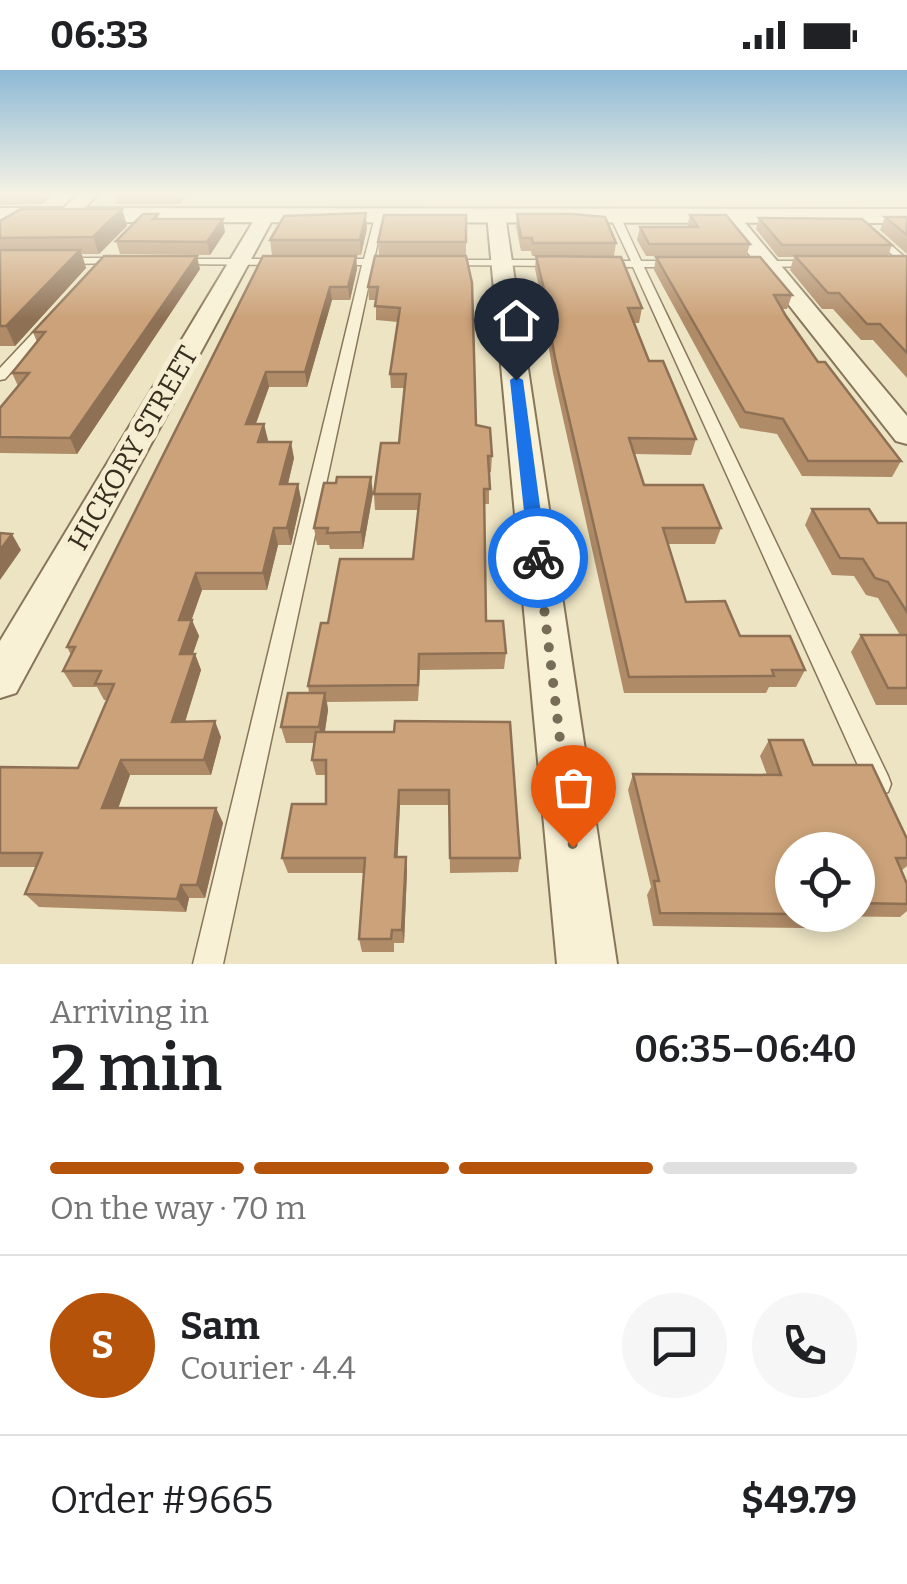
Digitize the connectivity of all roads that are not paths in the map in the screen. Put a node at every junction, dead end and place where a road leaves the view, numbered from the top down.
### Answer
1 (254, 236) edge
2 (375, 236) edge
3 (499, 236) edge
4 (625, 236) edge
5 (741, 236) edge
6 (875, 236) edge
7 (116, 250) edge
8 (53, 261) edge
9 (106, 261) junction
10 (125, 261) edge
11 (164, 261) edge
12 (240, 261) junction
13 (296, 262) edge
14 (314, 262) edge
15 (369, 262) junction
16 (407, 262) edge
17 (426, 262) edge
18 (502, 263) junction
19 (638, 264) junction
20 (694, 264) edge
21 (759, 264) junction
22 (828, 264) edge
23 (887, 264) edge
24 (907, 264) edge
25 (93, 276) edge
26 (66, 304) edge
27 (0, 376) edge
28 (907, 435) edge
29 (0, 680) edge
30 (890, 808) edge
31 (208, 964) edge
32 (587, 964) edge

1 - 12 street, HICKORY STREET
2 - 15 lane
3 - 18 street
4 - 19 lane
5 - 21 street
6 - 24 lane
7 - 9 lane
8 - 9 lane
9 - 10 lane
9 - 25 lane
11 - 12 lane
12 - 13 lane
12 - 29 street, HICKORY STREET
14 - 15 lane
15 - 16 lane
15 - 31 lane
17 - 18 lane
18 - 19 lane
18 - 32 street
19 - 20 lane
19 - 30 lane
21 - 22 lane
21 - 28 street
23 - 24 lane
26 - 27 lane

